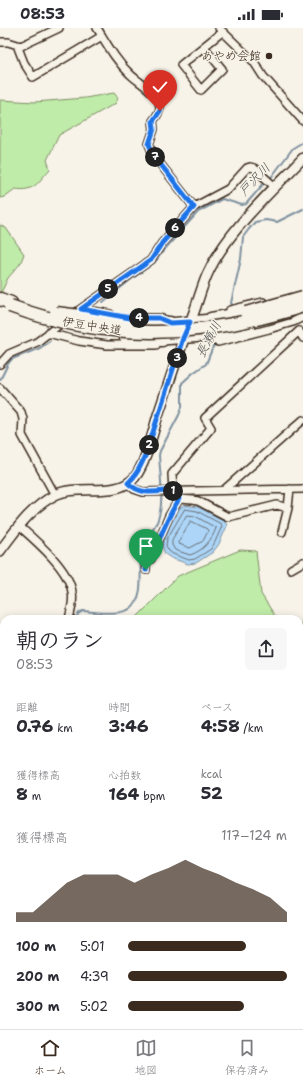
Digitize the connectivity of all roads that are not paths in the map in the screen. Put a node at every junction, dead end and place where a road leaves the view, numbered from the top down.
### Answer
1 (59, 28) edge
2 (97, 28) edge
3 (220, 30) edge
4 (102, 36) junction
5 (0, 42) edge
6 (17, 45) junction
7 (204, 47) junction
8 (303, 121) edge
9 (303, 158) edge
10 (275, 187) junction
11 (194, 207) junction
12 (303, 292) edge
13 (303, 297) edge
14 (277, 299) junction
15 (303, 303) edge
16 (8, 304) edge
17 (303, 306) edge
18 (81, 309) junction
19 (33, 310) junction
20 (303, 310) edge
21 (303, 317) edge
22 (211, 320) junction
23 (190, 322) junction
24 (293, 322) junction
25 (170, 323) junction
26 (299, 331) junction
27 (48, 333) junction
28 (216, 336) joint
29 (202, 337) junction
30 (183, 338) junction
31 (303, 338) edge
32 (162, 340) junction
33 (0, 364) edge
34 (0, 390) edge
35 (303, 420) edge
36 (128, 483) junction
37 (225, 489) junction
38 (290, 489) junction
39 (303, 489) edge
40 (172, 491) junction
41 (55, 495) junction
42 (179, 499) junction
43 (288, 508) junction
44 (19, 526) junction
45 (282, 532) dead end
46 (0, 551) edge
47 (303, 562) edge
48 (291, 569) dead end
49 (146, 570) dead end
50 (70, 615) edge

1 - 6 street
2 - 4 street
3 - 7 street
3 - 8 street
4 - 6 street
4 - 11 street
5 - 6 street
7 - 7 street
9 - 10 main road
10 - 11 street
10 - 23 main road
11 - 18 street
12 - 14 street
13 - 22 highway, bridge
14 - 22 street
14 - 24 street
15 - 19 highway, 伊豆中央道, bridge
16 - 17 highway, 伊豆中央道, bridge
16 - 19 highway, 伊豆中央道
16 - 32 highway, bridge
18 - 25 street
18 - 27 street
19 - 25 highway, bridge
20 - 28 highway
21 - 24 street
22 - 23 main road
23 - 25 main road
23 - 30 main road
24 - 26 street
24 - 29 street
26 - 31 street
26 - 40 street
27 - 32 street
27 - 33 street
28 - 29 main road
29 - 30 main road
30 - 32 main road
30 - 36 main road
34 - 41 street
35 - 37 street
36 - 40 street
36 - 41 main road
37 - 38 street
37 - 40 street
38 - 39 street
38 - 43 street
40 - 42 street
41 - 44 main road
42 - 43 street
42 - 49 street
43 - 45 street
44 - 46 main road
44 - 50 street
47 - 48 street

